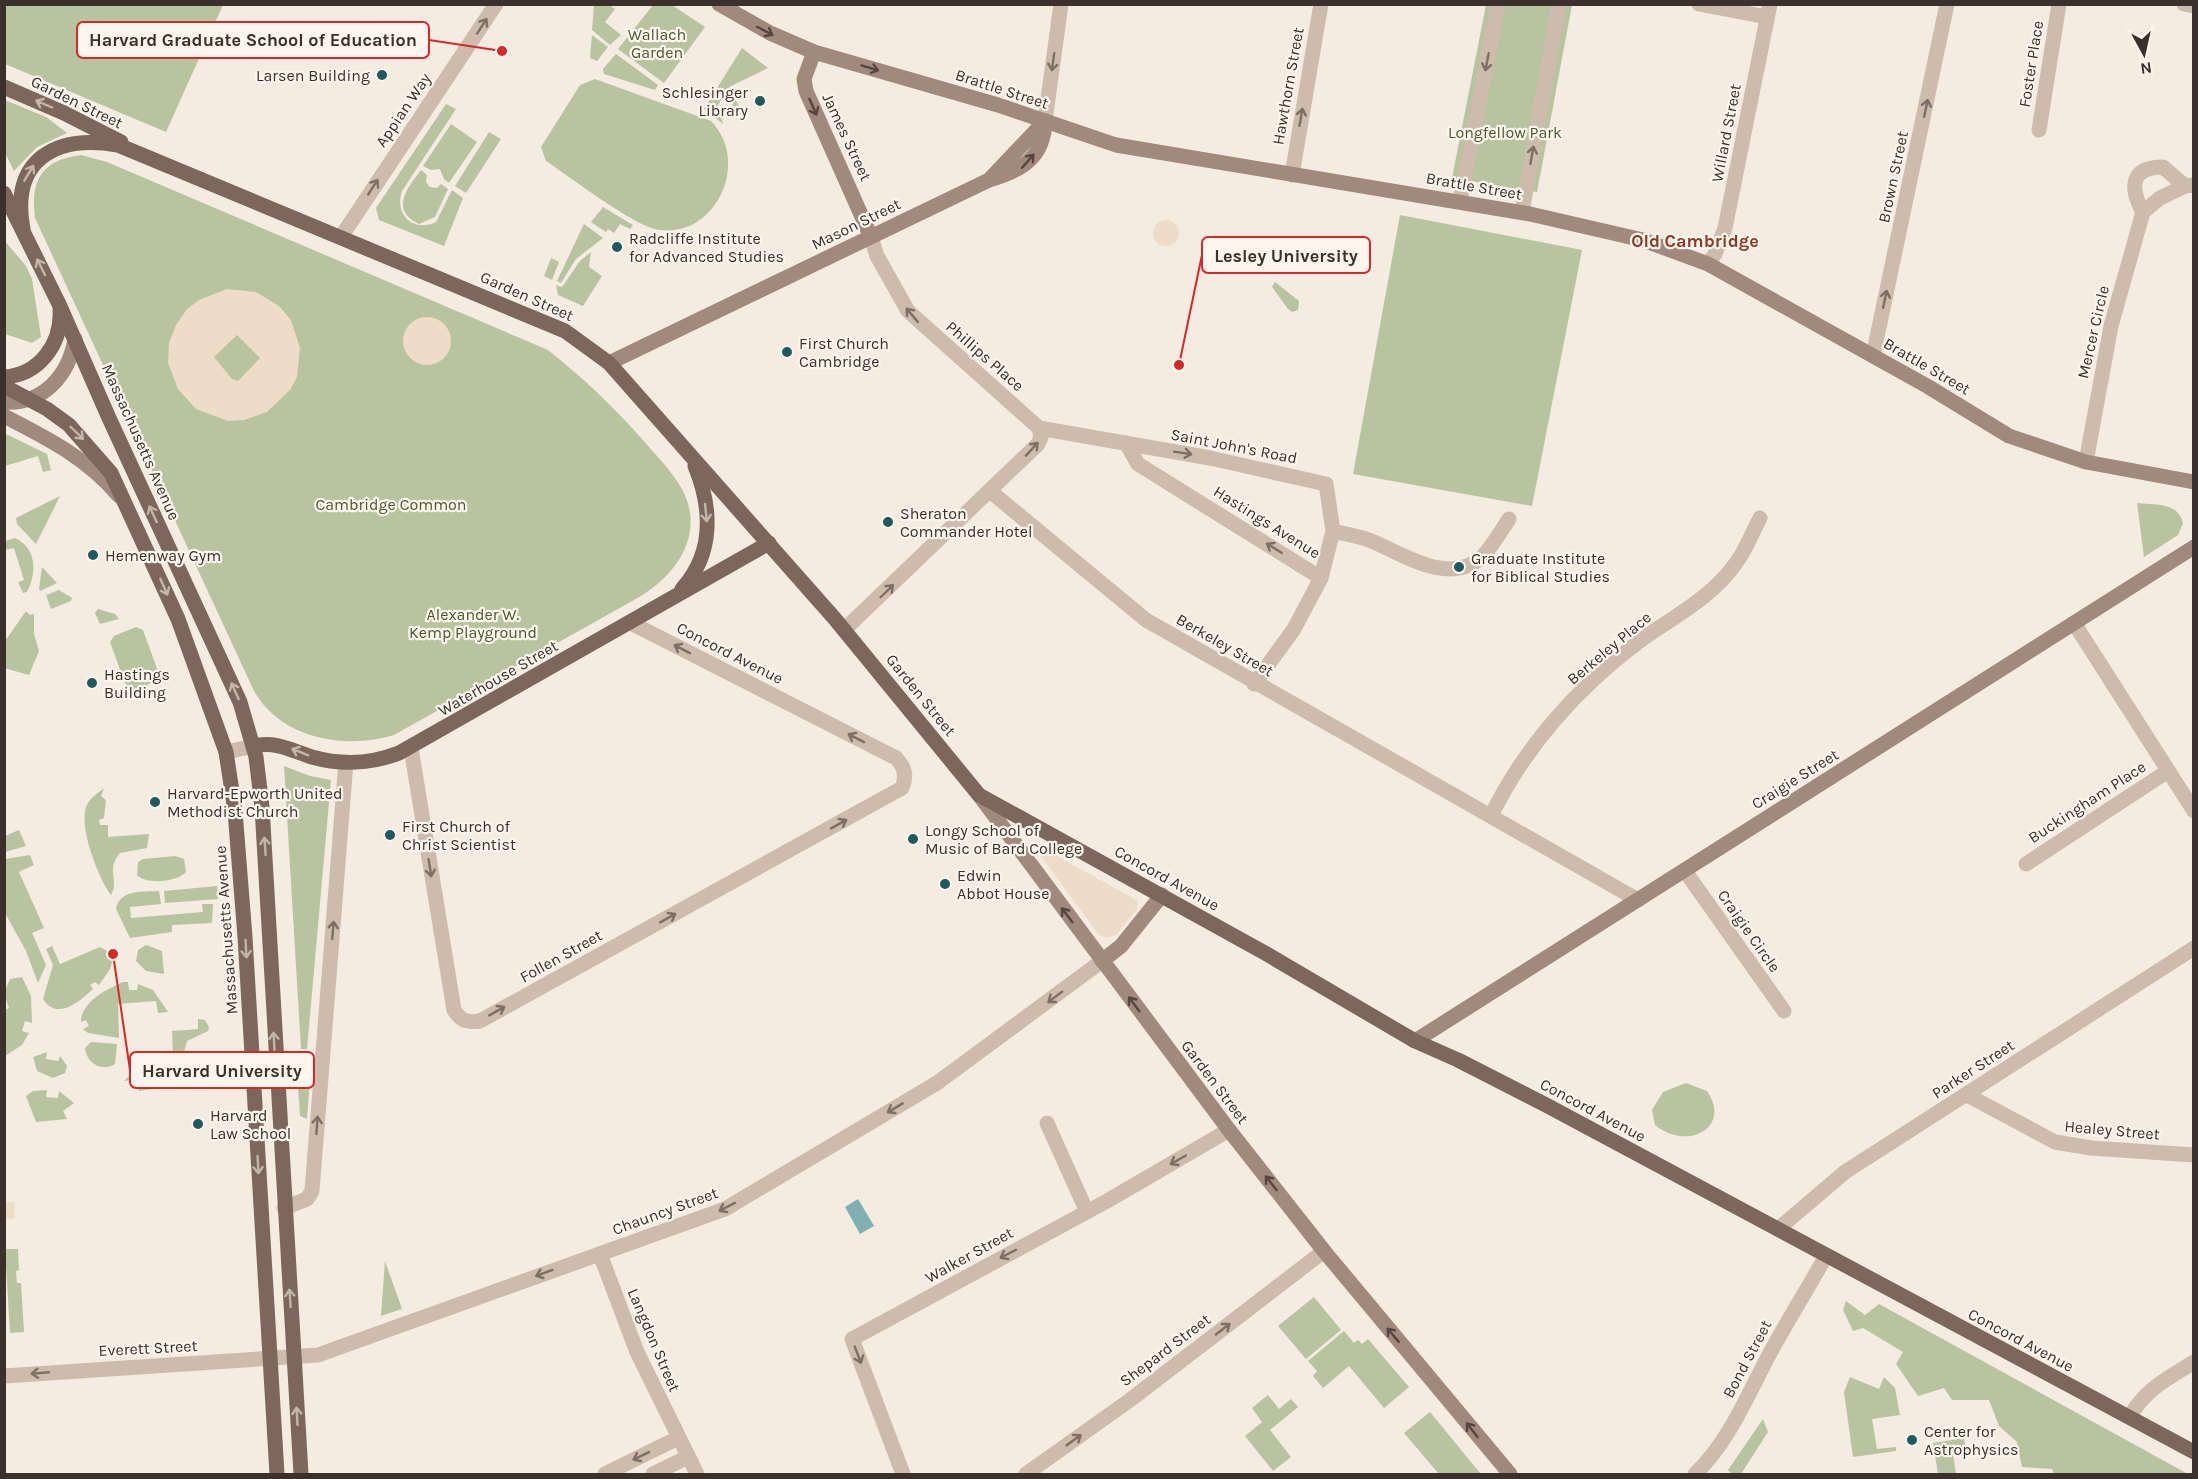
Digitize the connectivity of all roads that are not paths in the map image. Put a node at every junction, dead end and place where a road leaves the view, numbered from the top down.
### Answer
1 (496, 4) edge
2 (719, 4) edge
3 (1061, 4) edge
4 (1321, 4) edge
5 (1498, 4) edge
6 (1559, 4) edge
7 (1699, 4) edge
8 (1947, 4) edge
9 (2059, 4) edge
10 (2184, 4) edge
11 (2193, 6) edge
12 (1768, 11) edge
13 (814, 52) junction
14 (4, 87) edge
15 (1045, 121) junction
16 (2039, 130) dead end
17 (134, 150) junction
18 (1292, 175) junction
19 (2189, 186) edge
20 (4, 193) edge
21 (1460, 201) junction
22 (1522, 212) junction
23 (2143, 212) junction
24 (23, 229) junction
25 (341, 237) junction
26 (871, 237) junction
27 (1708, 264) junction
28 (59, 304) junction
29 (75, 339) junction
30 (1873, 356) junction
31 (609, 363) junction
32 (4, 377) edge
33 (4, 386) edge
34 (30, 399) junction
35 (4, 402) edge
36 (4, 416) edge
37 (1039, 428) junction
38 (1126, 443) junction
39 (691, 457) junction
40 (2086, 462) junction
41 (2193, 482) edge
42 (990, 490) junction
43 (132, 515) junction
44 (1760, 518) dead end
45 (1509, 519) dead end
46 (1334, 531) junction
47 (769, 543) junction
48 (2193, 548) edge
49 (1322, 579) junction
50 (676, 596) junction
51 (631, 623) junction
52 (2074, 623) junction
53 (844, 630) junction
54 (1254, 684) junction
55 (254, 746) junction
56 (411, 748) junction
57 (226, 752) junction
58 (346, 762) junction
59 (904, 769) joint
60 (2168, 771) junction
61 (979, 795) junction
62 (2193, 811) edge
63 (1491, 816) junction
64 (2026, 864) dead end
65 (1685, 871) junction
66 (1162, 896) junction
67 (1638, 900) junction
68 (2193, 948) edge
69 (1102, 961) junction
70 (1784, 1011) dead end
71 (1415, 1041) junction
72 (1966, 1095) junction
73 (1047, 1123) dead end
74 (1229, 1130) junction
75 (2193, 1155) edge
76 (284, 1208) junction
77 (1087, 1212) junction
78 (1778, 1229) junction
79 (1324, 1251) junction
80 (600, 1254) junction
81 (1826, 1256) junction
82 (294, 1357) junction
83 (270, 1358) junction
84 (2193, 1362) edge
85 (4, 1376) edge
86 (2130, 1416) junction
87 (678, 1438) junction
88 (2193, 1452) edge
89 (687, 1457) junction
90 (277, 1474) edge
91 (301, 1474) edge
92 (605, 1474) edge
93 (653, 1474) edge
94 (697, 1474) edge
95 (903, 1474) edge
96 (1026, 1474) edge
97 (1510, 1474) edge
98 (1695, 1474) edge

25 -> 1 street, Appian Way
2 -> 13 main road, Brattle Street
3 -> 15 street
18 -> 4 street, Hawthorn Street
5 -> 21 street
22 -> 6 street
7 - 12 street
30 -> 8 street, Brown Street
9 - 16 street, Foster Place
10 - 11 street
12 - 27 street, Willard Street
13 -> 15 main road, Brattle Street
13 -> 26 main road, James Street
17 -> 14 main road, Garden Street
15 - 18 main road, Brattle Street
15 - 26 main road, Mason Street
24 -> 17 main road, Garden Street
17 - 25 main road, Garden Street
18 - 21 main road, Brattle Street
19 - 23 street
19 - 23 street
20 - 24 main road, Massachusetts Avenue
21 - 22 main road, Brattle Street
22 - 27 main road, Brattle Street
23 - 40 street, Mercer Circle
28 -> 24 main road, Massachusetts Avenue
25 - 31 main road, Garden Street
26 - 31 main road, Mason Street
37 -> 26 street, Phillips Place
27 - 30 main road, Brattle Street
28 - 29 main road, Massachusetts Avenue
28 - 32 main road
29 - 34 main road
55 -> 29 main road, Massachusetts Avenue
30 - 40 main road, Brattle Street
31 - 39 main road, Garden Street
33 - 34 main road, Massachusetts Avenue
34 - 35 main road
34 -> 43 main road, Massachusetts Avenue
36 - 43 main road
37 - 38 street, Saint John's Road
42 -> 37 street
38 -> 46 street, Saint John's Road
49 -> 38 street, Hastings Avenue
39 - 47 main road, Garden Street
39 -> 50 main road
40 - 41 main road, Brattle Street
53 -> 42 street
42 - 54 street, Berkeley Street
43 -> 57 main road, Massachusetts Avenue
44 - 63 street, Berkeley Place
45 - 46 street
46 - 49 street, Saint John's Road
47 - 50 main road, Waterhouse Street
47 - 53 main road, Garden Street
48 - 52 main road, Craigie Street
49 - 54 street, Hastings Avenue
50 - 51 main road, Waterhouse Street
51 - 56 main road, Waterhouse Street
59 -> 51 street, Concord Avenue
52 - 60 street
52 - 65 main road, Craigie Street
53 - 61 main road, Garden Street
54 - 63 street, Berkeley Street
55 - 57 street, Waterhouse Street
58 -> 55 main road, Waterhouse Street
76 -> 55 main road, Massachusetts Avenue
56 - 58 main road, Waterhouse Street
56 -> 59 street, Follen Street
57 -> 83 main road, Massachusetts Avenue
76 -> 58 street
60 - 62 street
60 - 64 street, Buckingham Place
61 - 66 main road, Concord Avenue
69 -> 61 main road, Garden Street
63 - 67 street, Berkeley Street
65 - 67 main road, Craigie Street
65 - 70 street, Craigie Circle
66 - 69 main road
66 - 71 main road, Concord Avenue
67 - 71 main road, Craigie Street
68 - 72 street, Parker Street
74 -> 69 main road, Garden Street
69 -> 80 street, Chauncy Street
71 - 78 main road, Concord Avenue
72 - 75 street, Healey Street
72 - 78 street, Parker Street
73 - 77 street
74 -> 77 street, Walker Street
79 -> 74 main road, Garden Street
82 -> 76 main road, Massachusetts Avenue
77 -> 95 street, Walker Street
78 - 81 main road, Concord Avenue
96 -> 79 street, Shepard Street
97 -> 79 main road, Garden Street
80 -> 82 street, Chauncy Street
80 - 87 street, Langdon Street
81 - 86 main road, Concord Avenue
81 - 98 street, Bond Street
82 - 83 street, Everett Street
91 -> 82 main road, Massachusetts Avenue
83 -> 85 street, Everett Street
83 - 90 main road, Massachusetts Avenue
84 - 86 street
86 - 88 main road, Concord Avenue
87 - 89 street, Langdon Street
87 -> 92 street
89 - 93 street
89 - 94 street, Langdon Street

